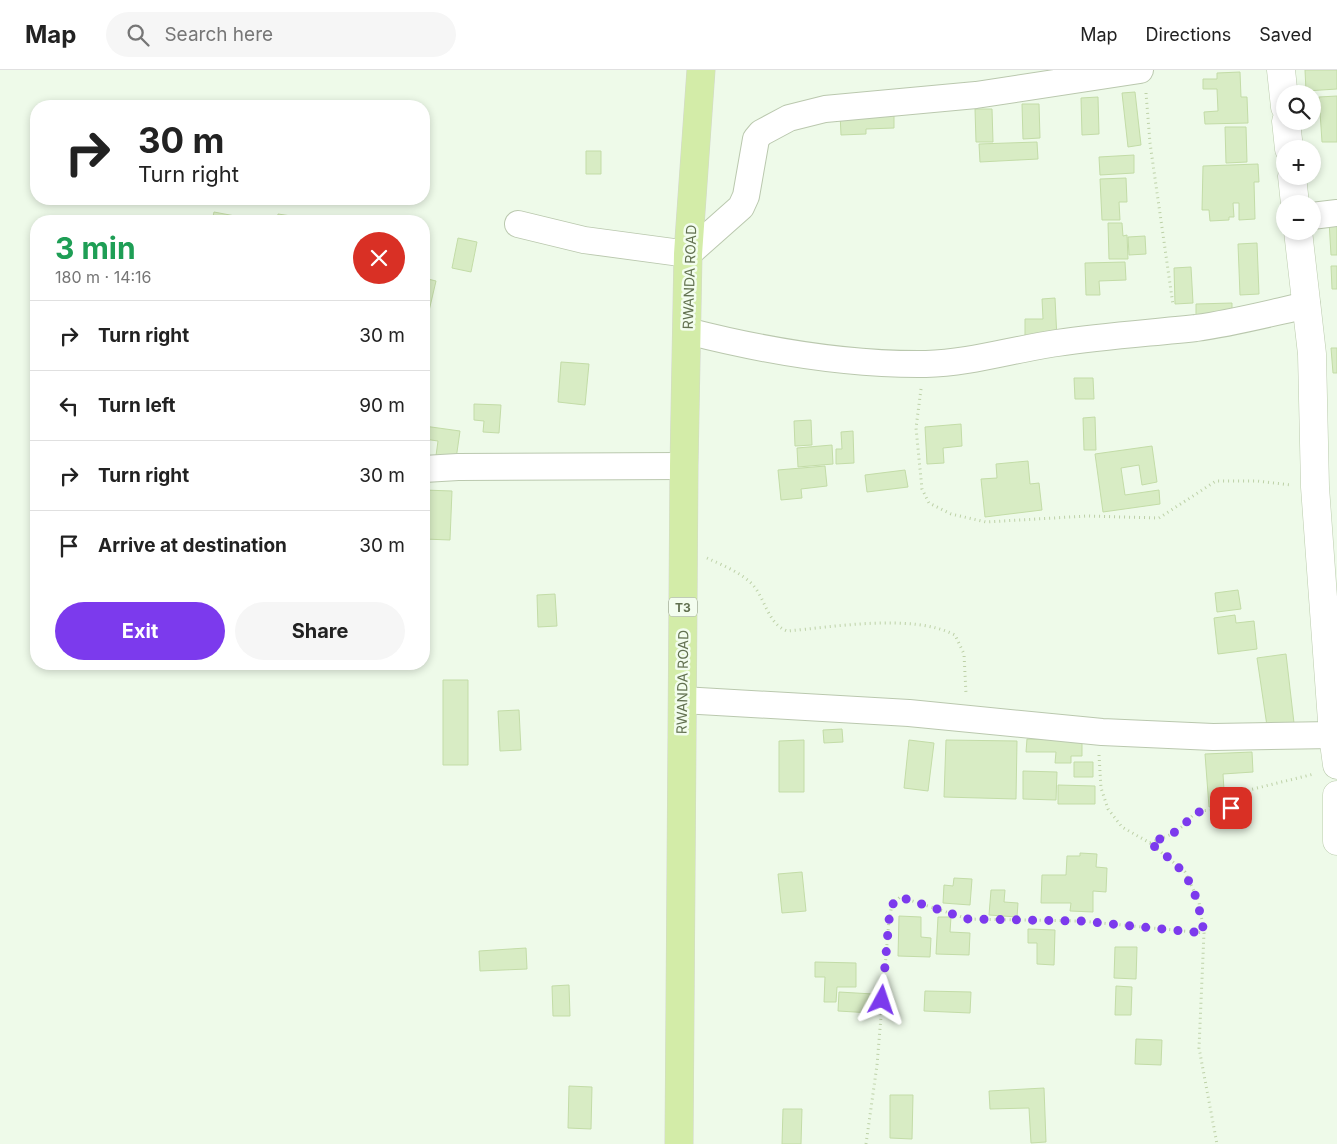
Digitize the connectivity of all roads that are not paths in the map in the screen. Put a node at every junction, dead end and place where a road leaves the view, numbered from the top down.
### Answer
1 (701, 70) edge
2 (1281, 70) edge
3 (1143, 79) edge
4 (1283, 85) edge
5 (1337, 213) edge
6 (1321, 215) edge
7 (518, 224) dead end
8 (1299, 240) edge
9 (688, 254) junction
10 (1307, 306) junction
11 (687, 331) junction
12 (684, 466) junction
13 (430, 468) edge
14 (682, 700) junction
15 (1333, 736) junction
16 (1328, 768) edge
17 (1337, 795) edge
18 (1337, 841) edge
19 (678, 1144) edge

1 - 9 highway, RWANDA ROAD / T3
2 - 4 street
3 - 9 street
5 - 6 street
7 - 9 street
8 - 10 street
9 - 11 highway, RWANDA ROAD / T3
10 - 11 street
10 - 15 street
11 - 12 highway, RWANDA ROAD / T3
12 - 13 street
12 - 14 highway, RWANDA ROAD / T3
14 - 15 street
14 - 19 highway, RWANDA ROAD / T3
15 - 16 street
17 - 18 street

